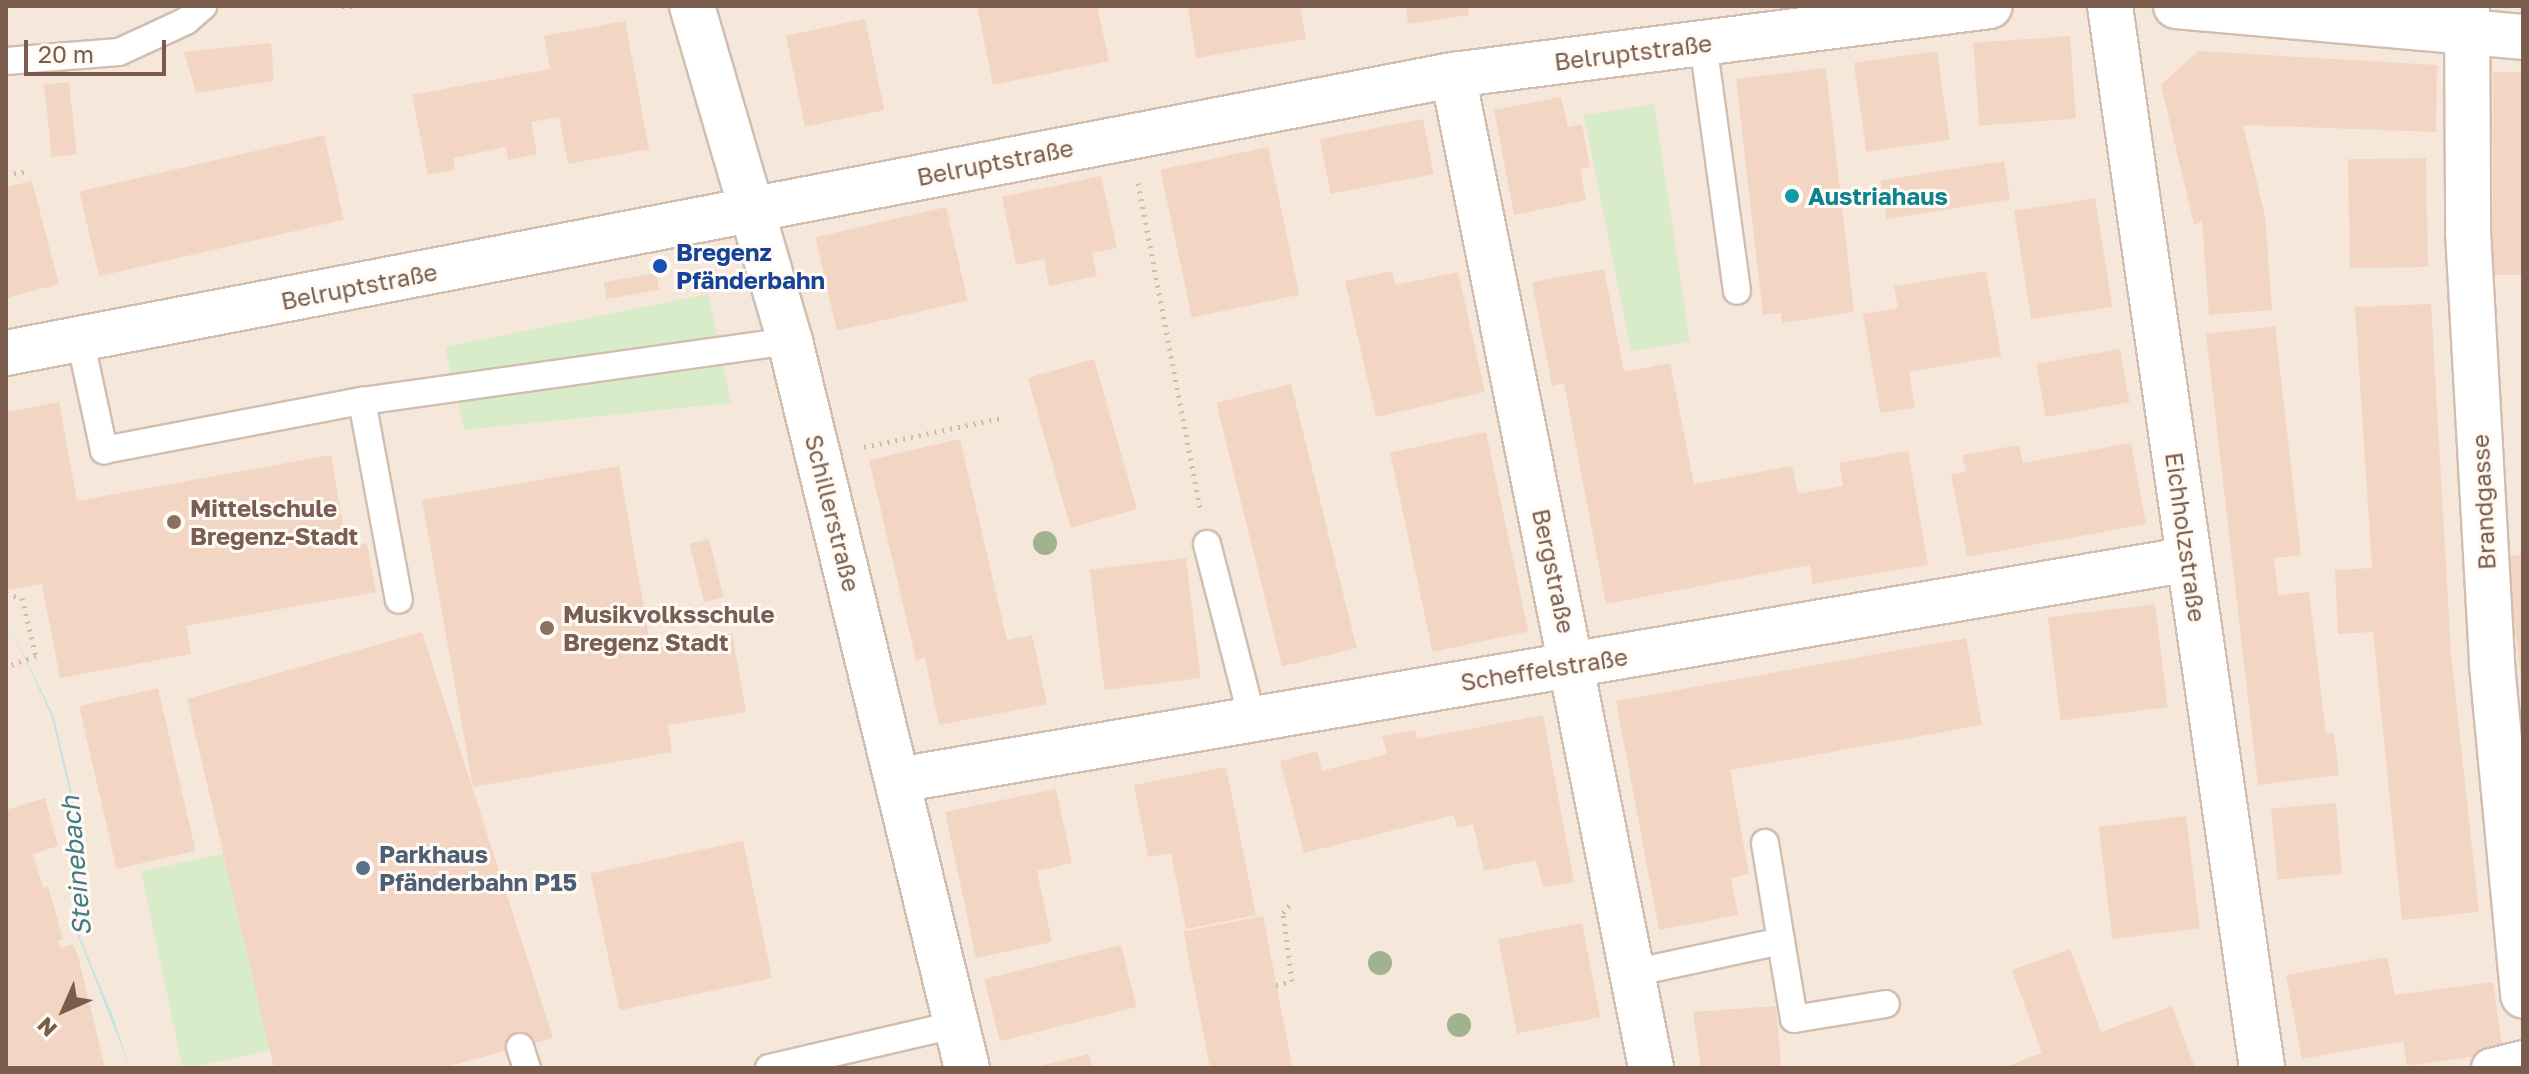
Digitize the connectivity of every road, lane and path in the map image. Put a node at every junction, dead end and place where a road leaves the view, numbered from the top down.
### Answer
1 (203, 6) edge
2 (342, 6) edge
3 (353, 6) edge
4 (692, 6) edge
5 (1990, 6) edge
6 (2110, 6) edge
7 (2176, 6) edge
8 (2467, 20) edge
9 (2523, 37) edge
10 (1703, 43) junction
11 (6, 61) edge
12 (1453, 75) junction
13 (1135, 168) dead end
14 (26, 171) dead end
15 (6, 175) edge
16 (755, 209) junction
17 (1737, 291) dead end
18 (80, 339) junction
19 (790, 341) junction
20 (6, 353) edge
21 (362, 401) junction
22 (1000, 418) dead end
23 (851, 450) dead end
24 (1202, 517) dead end
25 (1207, 544) dead end
26 (2189, 559) junction
27 (6, 594) edge
28 (399, 600) dead end
29 (1574, 664) junction
30 (6, 667) edge
31 (1252, 718) junction
32 (898, 780) junction
33 (1765, 843) dead end
34 (1293, 901) dead end
35 (1781, 941) junction
36 (1632, 973) junction
37 (1276, 985) dead end
38 (2523, 996) edge
39 (1886, 1004) dead end
40 (958, 1024) junction
41 (2523, 1060) edge
42 (769, 1068) edge
43 (967, 1068) edge
44 (1651, 1068) edge
45 (2262, 1068) edge
46 (2491, 1068) edge

1 - 11 lane
2 - 3 path
4 - 16 street, Schillerstraße
5 - 10 street, Belruptstraße
6 - 26 street, Eichholzstraße
7 - 8 street
8 - 9 street
8 - 38 street, Brandgasse
10 - 12 street, Belruptstraße
10 - 17 lane
12 - 16 street, Belruptstraße
12 - 29 street, Bergstraße
13 - 24 path
14 - 15 path
16 - 18 street, Belruptstraße
16 - 19 street, Schillerstraße
18 - 20 street, Belruptstraße
18 - 21 lane
19 - 21 lane
19 - 32 street, Schillerstraße
21 - 28 lane
22 - 23 path
25 - 31 lane
26 - 29 street, Scheffelstraße
26 - 45 street, Eichholzstraße
27 - 30 path
29 - 31 street, Scheffelstraße
29 - 36 street, Bergstraße
31 - 32 street, Scheffelstraße
32 - 40 street, Schillerstraße
33 - 35 lane
34 - 37 path
35 - 36 lane
35 - 39 lane
36 - 44 street, Bergstraße
40 - 42 lane
40 - 43 street, Schillerstraße
41 - 46 street

